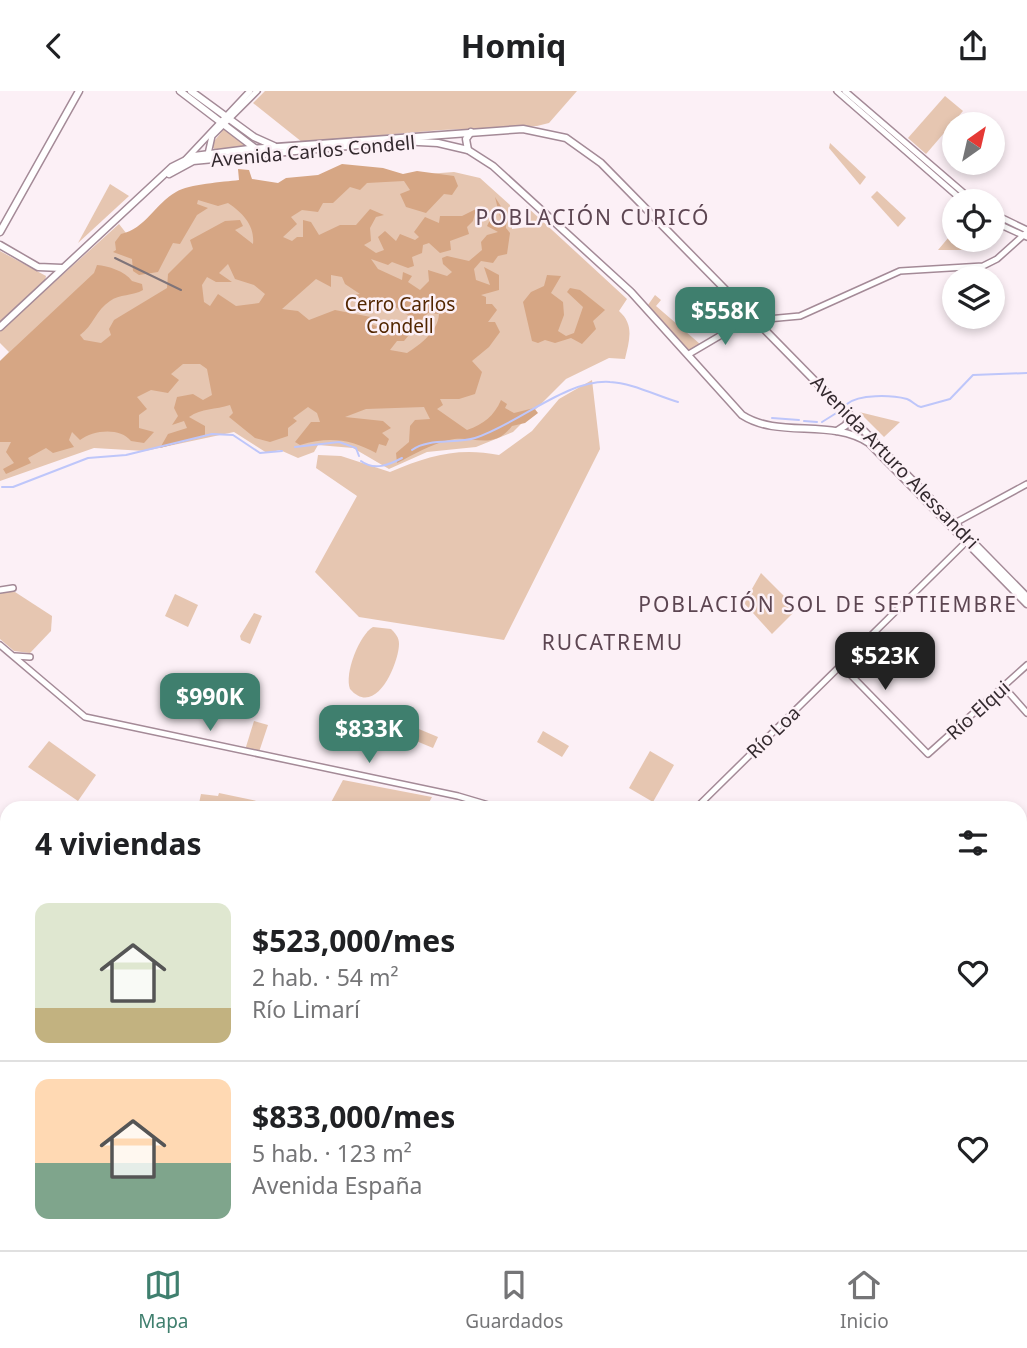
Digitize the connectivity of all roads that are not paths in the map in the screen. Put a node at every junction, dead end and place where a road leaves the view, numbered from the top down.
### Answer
1 (79, 91) edge
2 (180, 91) edge
3 (191, 91) edge
4 (250, 91) edge
5 (257, 91) edge
6 (837, 91) edge
7 (845, 91) edge
8 (224, 120) junction
9 (471, 132) junction
10 (421, 135) joint
11 (276, 147) junction
12 (255, 149) junction
13 (468, 150) junction
14 (208, 154) junction
15 (265, 154) junction
16 (186, 159) junction
17 (201, 161) junction
18 (164, 176) junction
19 (949, 189) edge
20 (959, 189) edge
21 (1005, 221) edge
22 (1005, 226) edge
23 (0, 233) edge
24 (1026, 234) edge
25 (0, 246) edge
26 (64, 267) junction
27 (48, 269) junction
28 (46, 284) junction
29 (755, 319) junction
30 (0, 327) edge
31 (689, 354) junction
32 (850, 415) junction
33 (837, 431) junction
34 (869, 443) junction
35 (880, 445) junction
36 (1027, 484) edge
37 (955, 523) junction
38 (968, 540) junction
39 (13, 588) dead end
40 (0, 590) edge
41 (1027, 597) edge
42 (1027, 604) edge
43 (0, 645) edge
44 (12, 655) junction
45 (30, 657) dead end
46 (841, 665) junction
47 (1027, 665) edge
48 (1003, 687) junction
49 (1027, 713) edge
50 (475, 801) edge
51 (703, 801) edge

1 - 23 main road
2 - 8 main road
3 - 8 main road
4 - 8 main road
5 - 8 main road
6 - 19 main road
7 - 20 main road
8 - 11 main road
8 - 12 main road
8 - 14 main road
8 - 16 main road
9 - 10 main road, Avenida Arturo Alessandri
9 - 13 main road
9 - 29 main road, Avenida Arturo Alessandri
10 - 11 main road, Avenida Carlos Condell
11 - 12 main road, Avenida Carlos Condell
12 - 14 main road, Avenida Carlos Condell
12 - 15 main road
13 - 15 main road, Avenida Carlos Condell
13 - 31 main road, Avenida Carlos Condell
14 - 16 main road, Avenida Carlos Condell
14 - 17 main road
15 - 17 main road, Avenida Carlos Condell
16 - 18 main road, Avenida Carlos Condell
17 - 18 main road, Avenida Carlos Condell
18 - 26 main road
21 - 24 main road
22 - 24 main road
24 - 29 main road
25 - 27 main road
26 - 27 main road
26 - 28 main road
27 - 28 main road
28 - 30 main road
29 - 31 main road
29 - 32 main road, Avenida Arturo Alessandri
31 - 33 main road, Avenida Carlos Condell
32 - 33 main road
32 - 35 main road, Avenida Arturo Alessandri
33 - 34 main road, Avenida Carlos Condell
34 - 35 main road, Avenida Carlos Condell
34 - 38 main road, Avenida Arturo Alessandri
35 - 37 main road, Avenida Arturo Alessandri
36 - 37 main road
37 - 38 main road, Avenida Arturo Alessandri
38 - 41 main road, Avenida Arturo Alessandri
38 - 42 main road, Avenida Arturo Alessandri
38 - 46 main road, Río Loa
39 - 40 main road
43 - 44 main road
44 - 45 main road
44 - 50 main road
46 - 48 main road, Río Elqui
46 - 51 main road, Río Loa
47 - 48 main road, Río Elqui
48 - 49 main road

